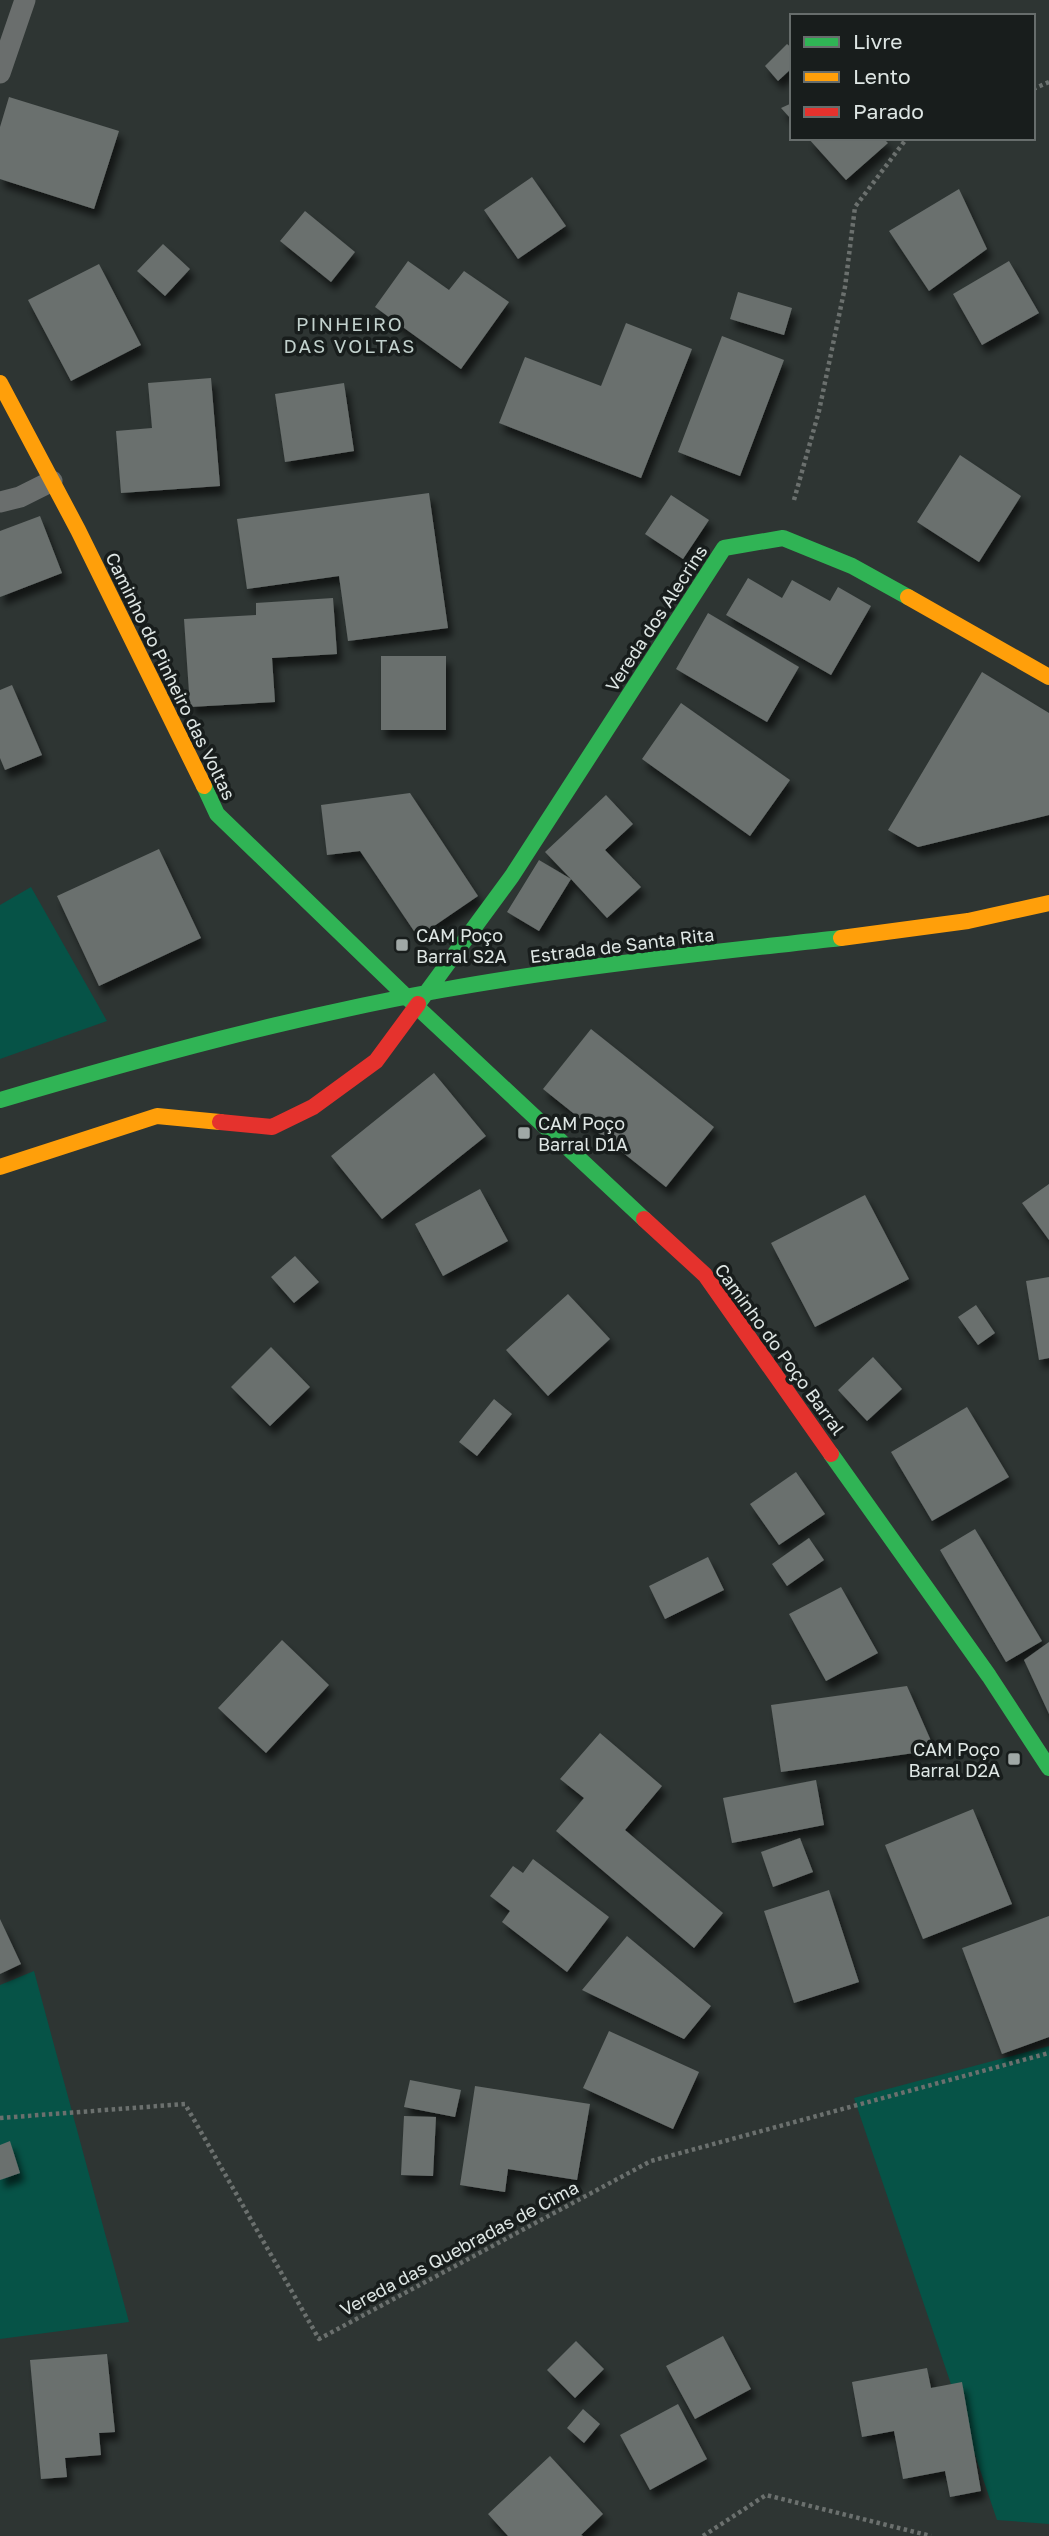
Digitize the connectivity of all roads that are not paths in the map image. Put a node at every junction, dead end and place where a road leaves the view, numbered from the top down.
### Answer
1 (24, 0) edge
2 (0, 73) edge
3 (0, 383) edge
4 (52, 481) junction
5 (0, 502) edge
6 (1049, 677) edge
7 (1049, 903) edge
8 (417, 1007) junction
9 (0, 1100) edge
10 (0, 1167) edge
11 (1049, 1768) edge

1 - 2 lane
3 - 4 street, Caminho do Pinheiro das Voltas
4 - 5 lane
4 - 8 street, Caminho do Pinheiro das Voltas
6 - 8 street, Vereda dos Alecrins
7 - 9 street, Estrada de Santa Rita
8 - 10 street, Vereda dos Alecrins
8 - 11 street, Caminho do Poço Barral

